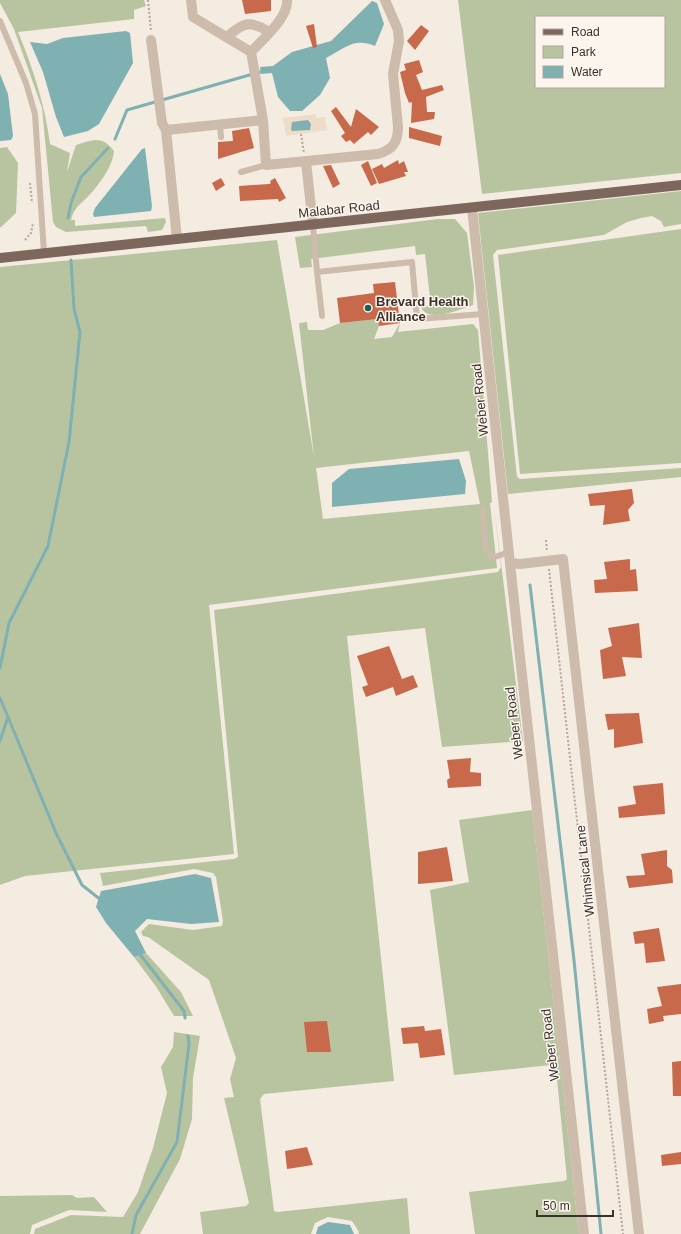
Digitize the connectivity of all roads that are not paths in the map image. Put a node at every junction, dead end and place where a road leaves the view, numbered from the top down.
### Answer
1 (191, 0) edge
2 (287, 0) edge
3 (385, 1) edge
4 (0, 21) edge
5 (269, 32) junction
6 (228, 36) junction
7 (151, 40) road end
8 (251, 52) junction
9 (263, 120) junction
10 (220, 124) junction
11 (166, 130) junction
12 (221, 137) dead end
13 (306, 162) junction
14 (266, 165) junction
15 (241, 172) dead end
16 (681, 186) edge
17 (472, 208) junction
18 (313, 225) junction
19 (177, 239) junction
20 (44, 253) junction
21 (0, 258) edge
22 (317, 272) junction
23 (484, 314) junction
24 (322, 316) dead end
25 (483, 509) dead end
26 (509, 552) junction
27 (510, 563) junction
28 (584, 1234) edge
29 (639, 1234) edge

1 - 6 street
2 - 5 street
3 - 13 street
4 - 20 lane
5 - 6 street
5 - 8 street
6 - 8 street
7 - 11 street
8 - 9 street
9 - 10 street
9 - 14 street
10 - 11 street
10 - 12 lane
11 - 19 street
13 - 14 street
13 - 18 street
14 - 15 lane
16 - 17 main road, Malabar Road
17 - 18 main road, Malabar Road
17 - 23 street, Weber Road
18 - 19 main road, Malabar Road
18 - 22 lane
19 - 20 main road, Malabar Road
20 - 21 main road, Malabar Road
22 - 23 lane
22 - 24 lane
23 - 26 street, Weber Road
25 - 26 lane
26 - 27 street, Weber Road
27 - 28 street, Weber Road
27 - 29 street, Whimsical Lane

